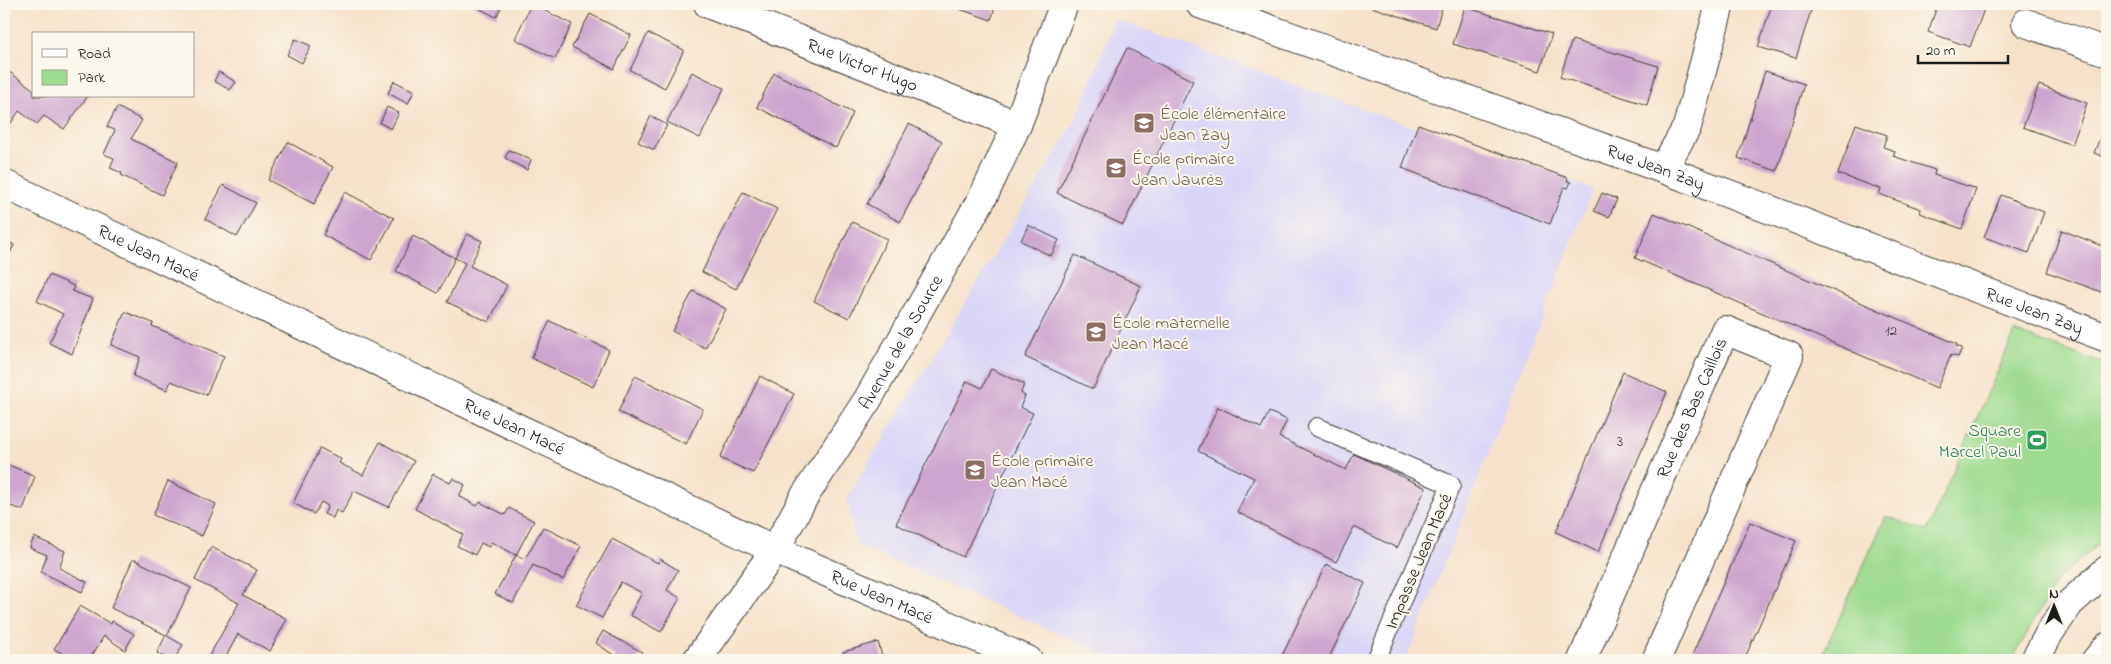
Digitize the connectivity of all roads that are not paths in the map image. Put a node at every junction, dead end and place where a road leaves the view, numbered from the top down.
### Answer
1 (708, 4) edge
2 (1064, 4) edge
3 (1200, 4) edge
4 (1720, 4) edge
5 (2026, 23) dead end
6 (2107, 52) edge
7 (1017, 125) junction
8 (1663, 169) junction
9 (4, 184) edge
10 (2107, 338) edge
11 (1317, 426) dead end
12 (775, 550) junction
13 (2107, 570) edge
14 (2107, 647) edge
15 (697, 660) edge
16 (1028, 660) edge
17 (1376, 660) edge
18 (1582, 660) edge
19 (1656, 660) edge
20 (2035, 660) edge
21 (2096, 660) edge

1 - 7 street, Rue Victor Hugo
2 - 7 street, Avenue de la Source
3 - 8 street, Rue Jean Zay
4 - 8 street
5 - 6 street
7 - 12 street, Avenue de la Source
8 - 10 street, Rue Jean Zay
9 - 12 street, Rue Jean Macé
11 - 17 lane, Impasse Jean Macé
12 - 15 street, Avenue de la Source
12 - 16 street, Rue Jean Macé
13 - 20 street
14 - 21 street
18 - 19 street, Rue des Bas Caillois

